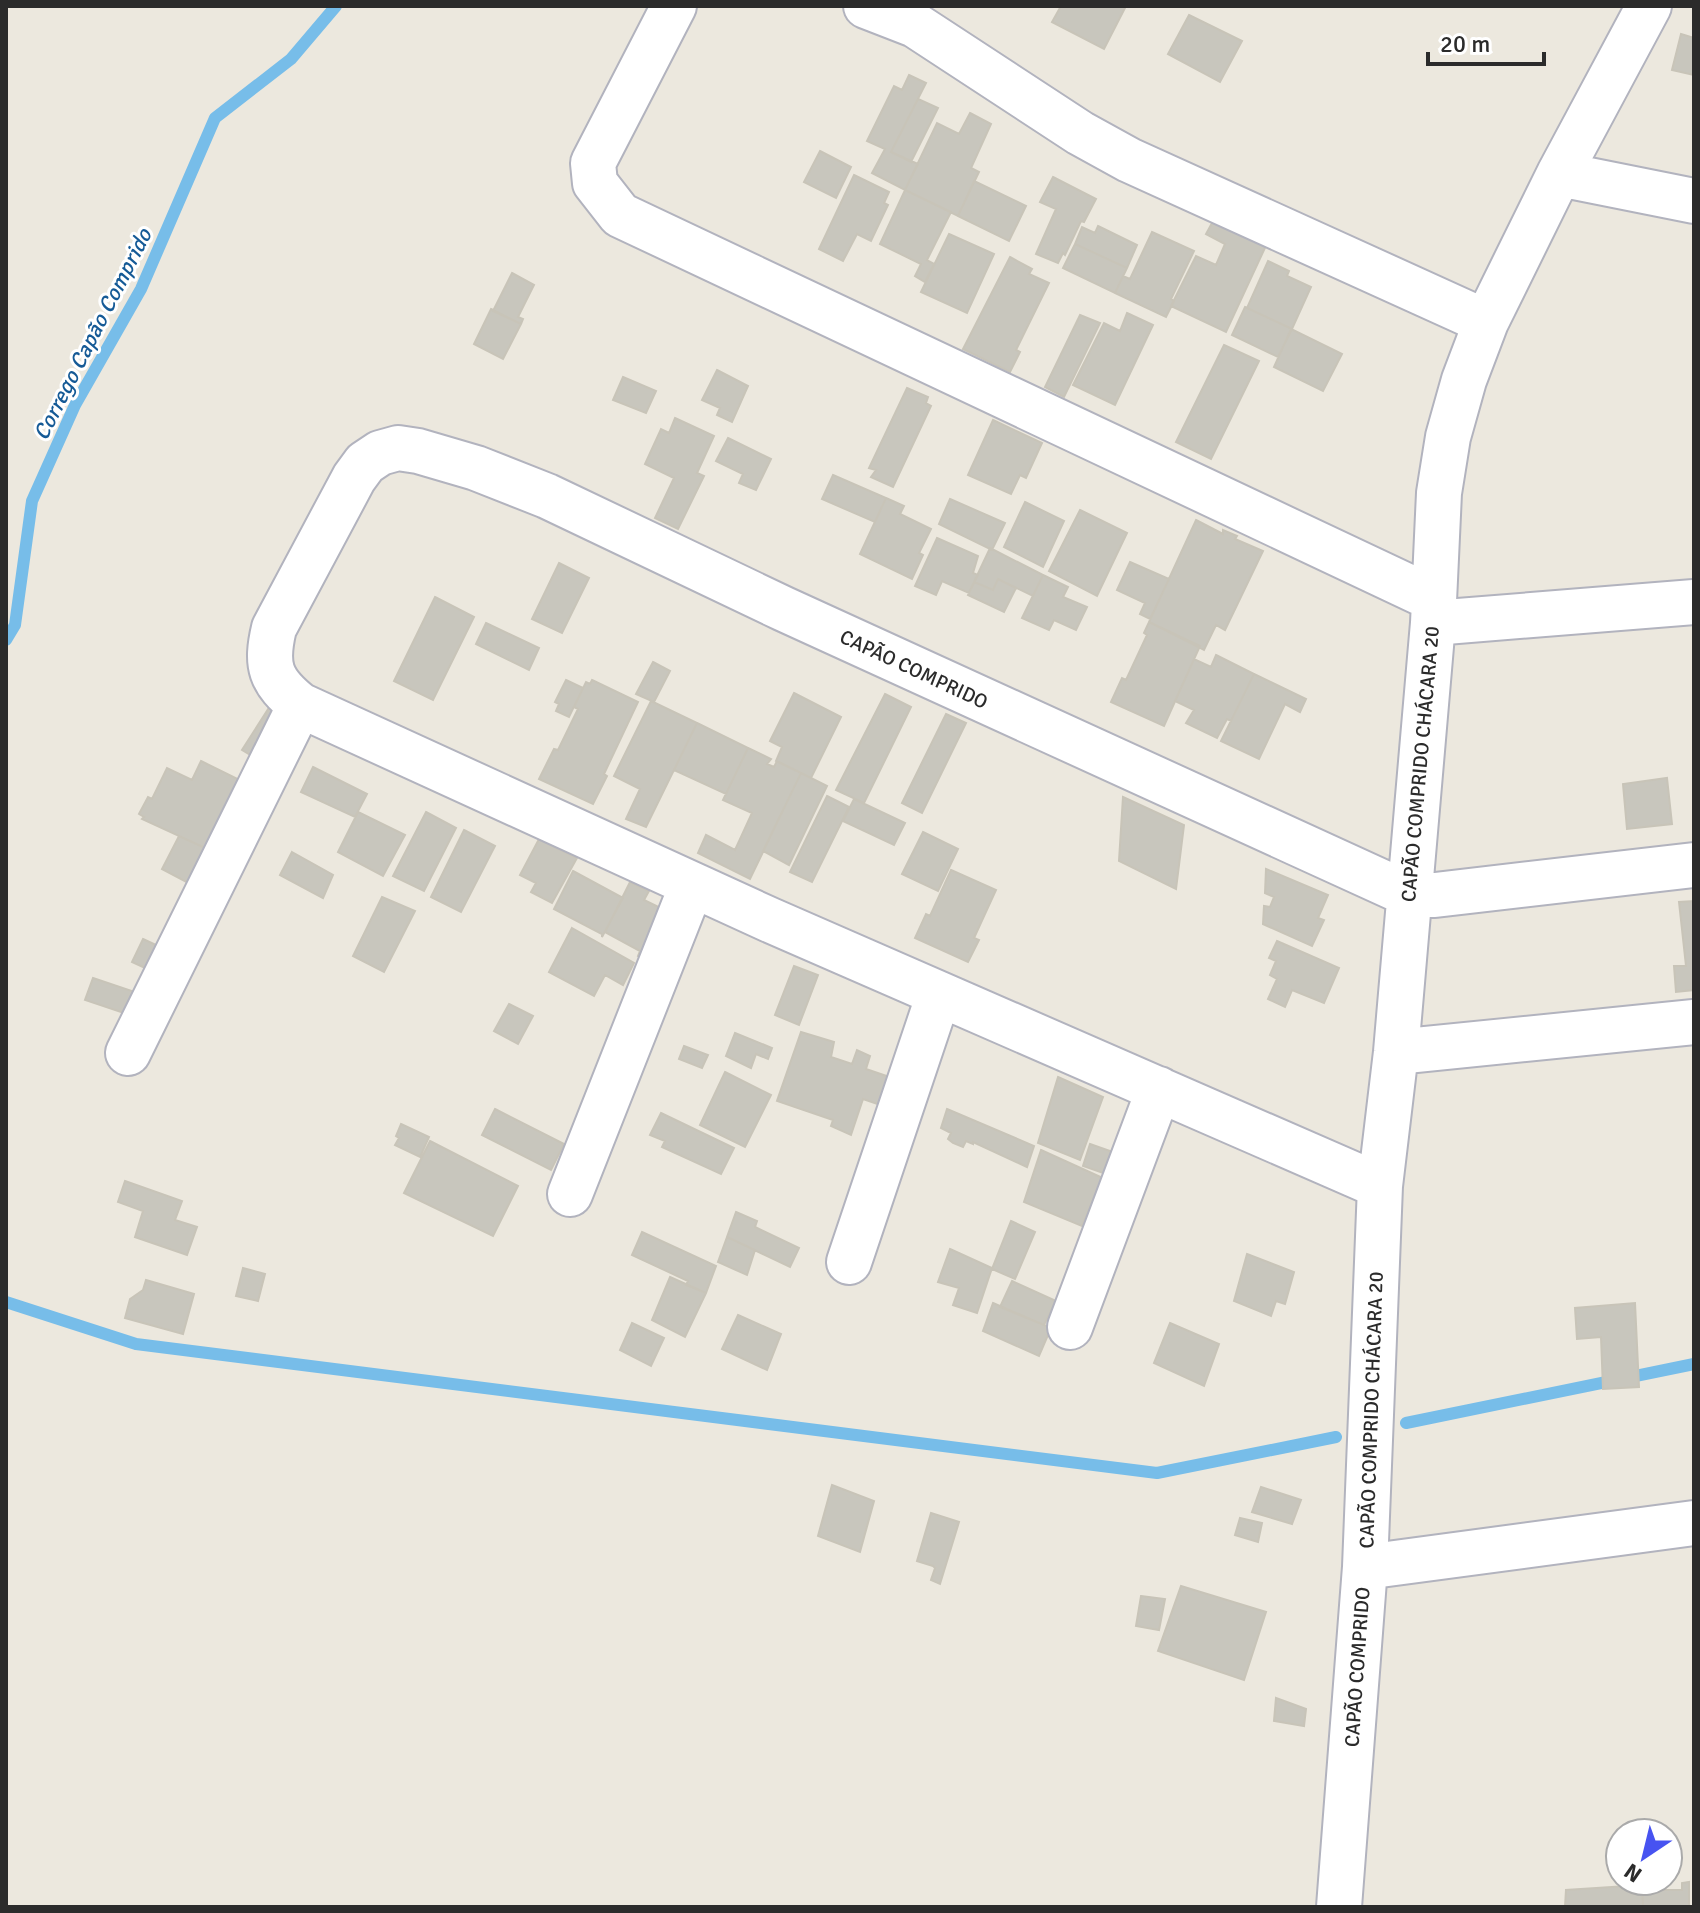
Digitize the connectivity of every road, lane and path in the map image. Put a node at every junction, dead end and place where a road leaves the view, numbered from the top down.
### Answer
1 (674, 6) edge
2 (866, 6) edge
3 (1649, 6) edge
4 (1559, 174) junction
5 (1694, 201) edge
6 (1486, 322) junction
7 (1694, 602) edge
8 (1434, 611) junction
9 (300, 705) junction
10 (1694, 865) edge
11 (692, 885) junction
12 (1408, 894) junction
13 (939, 994) junction
14 (1694, 1022) edge
15 (1396, 1052) junction
16 (128, 1053) dead end
17 (1159, 1089) junction
18 (1380, 1186) junction
19 (570, 1194) dead end
20 (849, 1262) dead end
21 (1070, 1327) dead end
22 (1694, 1523) edge
23 (1365, 1567) junction
24 (1339, 1907) edge

1 - 8 street
2 - 6 street
3 - 4 street, CAPÃO COMPRIDO CHÁCARA 20
4 - 5 street
4 - 6 street, CAPÃO COMPRIDO CHÁCARA 20
6 - 8 street, CAPÃO COMPRIDO CHÁCARA 20
7 - 8 street
8 - 12 street, CAPÃO COMPRIDO CHÁCARA 20
9 - 11 street
9 - 12 street, CAPÃO COMPRIDO
9 - 16 street
10 - 12 street
11 - 13 street
11 - 19 street
12 - 15 street, CAPÃO COMPRIDO CHÁCARA 20
13 - 17 street
13 - 20 street
14 - 15 street
15 - 18 street, CAPÃO COMPRIDO CHÁCARA 20
17 - 18 street
17 - 21 street
18 - 23 street, CAPÃO COMPRIDO CHÁCARA 20
22 - 23 street, CAPÃO COMPRIDO
23 - 24 street, CAPÃO COMPRIDO

